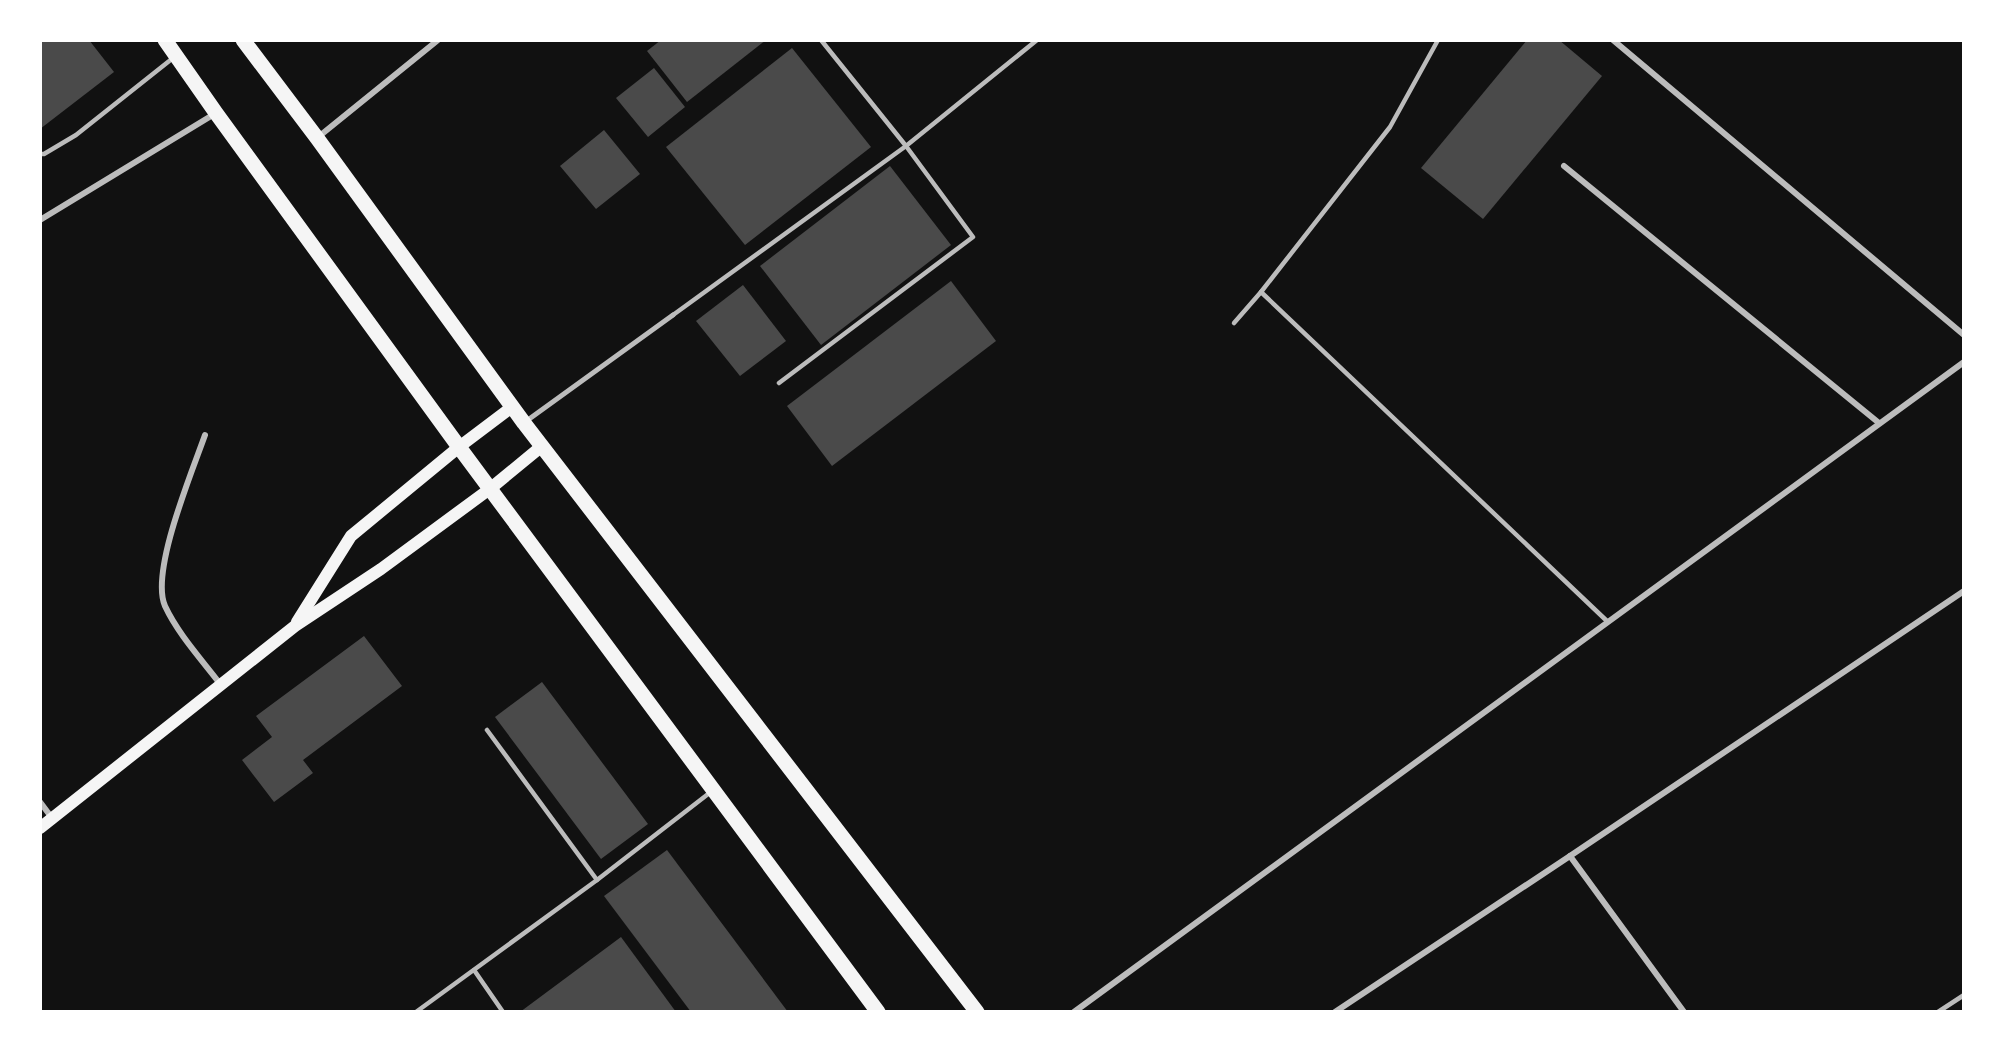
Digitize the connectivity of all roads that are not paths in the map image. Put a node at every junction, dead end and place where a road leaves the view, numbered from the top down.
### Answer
1 (165, 40) edge
2 (243, 40) edge
3 (438, 40) edge
4 (821, 40) edge
5 (1036, 40) edge
6 (1438, 40) edge
7 (1612, 40) edge
8 (176, 55) junction
9 (216, 113) junction
10 (318, 138) junction
11 (906, 146) junction
12 (40, 154) edge
13 (1564, 166) dead end
14 (40, 220) edge
15 (1261, 292) junction
16 (673, 315) joint
17 (1234, 323) dead end
18 (1964, 335) edge
19 (1964, 362) edge
20 (779, 383) dead end
21 (512, 406) junction
22 (524, 423) junction
23 (1879, 423) junction
24 (205, 435) dead end
25 (542, 446) junction
26 (459, 447) junction
27 (491, 488) junction
28 (1964, 591) edge
29 (1608, 622) junction
30 (295, 626) junction
31 (221, 685) junction
32 (487, 730) dead end
33 (715, 790) junction
34 (40, 802) edge
35 (52, 818) junction
36 (40, 828) edge
37 (1570, 856) junction
38 (597, 880) junction
39 (474, 970) junction
40 (1964, 995) edge
41 (416, 1011) edge
42 (503, 1011) edge
43 (878, 1011) edge
44 (977, 1011) edge
45 (1074, 1011) edge
46 (1335, 1011) edge
47 (1684, 1011) edge
48 (1938, 1011) edge

1 - 8 main road
2 - 10 main road
3 - 10 street
4 - 11 lane
5 - 11 lane
6 - 15 lane
7 - 18 street
8 - 9 main road
8 - 12 lane
9 - 14 street
9 - 26 main road
10 - 21 main road
11 - 16 lane
11 - 20 lane
13 - 23 street
15 - 17 lane
15 - 29 lane
16 - 22 street
19 - 23 street
21 - 22 main road
21 - 26 main road
22 - 25 main road
23 - 29 street
24 - 31 street
25 - 27 main road
25 - 44 main road
26 - 27 main road
26 - 30 main road
27 - 30 main road
27 - 33 main road
28 - 37 street
29 - 45 street
30 - 31 main road
31 - 35 main road
32 - 38 lane
33 - 38 lane
33 - 43 main road
34 - 35 street
35 - 36 main road
37 - 46 street
37 - 47 street
38 - 39 lane
39 - 41 lane
39 - 42 lane
40 - 48 lane

